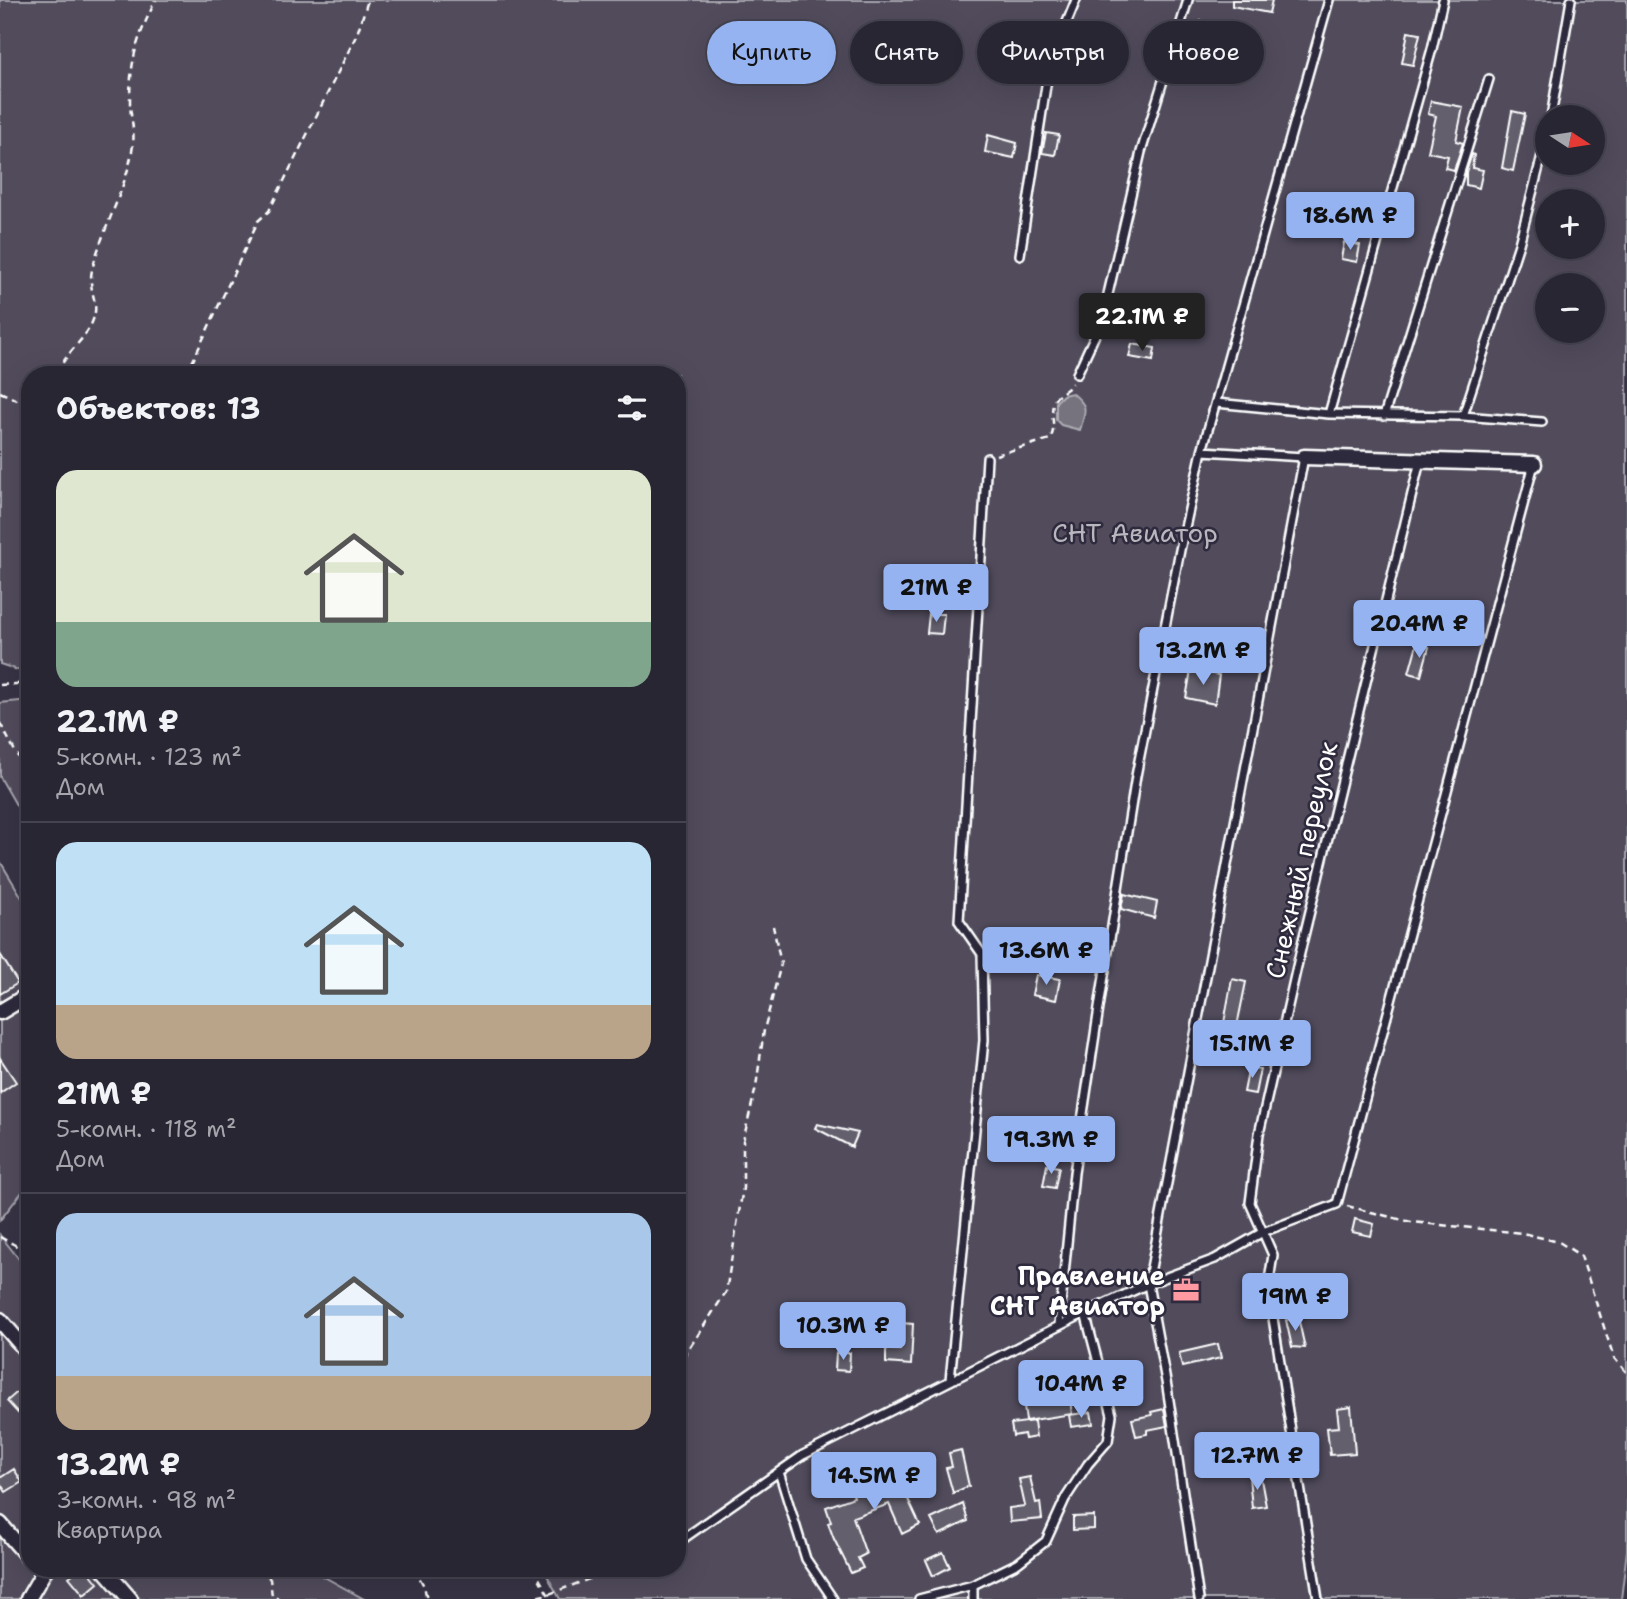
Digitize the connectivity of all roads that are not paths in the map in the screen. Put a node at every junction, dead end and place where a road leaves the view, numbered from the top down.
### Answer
1 (1076, 0) edge
2 (1188, 0) edge
3 (1329, 0) edge
4 (1443, 0) edge
5 (1572, 0) edge
6 (1489, 79) dead end
7 (1553, 105) edge
8 (1537, 175) edge
9 (1020, 255) dead end
10 (1077, 374) road end
11 (1216, 402) junction
12 (1329, 414) junction
13 (1384, 416) junction
14 (1463, 416) junction
15 (1542, 422) dead end
16 (1202, 452) junction
17 (1304, 457) junction
18 (987, 458) road end
19 (1419, 461) junction
20 (1534, 464) joint
21 (21, 999) edge
22 (0, 1012) edge
23 (1263, 1232) junction
24 (1148, 1284) junction
25 (1085, 1313) junction
26 (0, 1320) edge
27 (1059, 1325) junction
28 (21, 1344) edge
29 (950, 1380) junction
30 (779, 1472) junction
31 (0, 1524) edge
32 (686, 1537) edge
33 (21, 1548) edge
34 (39, 1577) edge
35 (111, 1577) edge
36 (973, 1585) junction
37 (28, 1599) edge
38 (130, 1599) edge
39 (833, 1599) edge
40 (919, 1599) edge
41 (973, 1599) edge
42 (1199, 1599) edge
43 (1318, 1599) edge

1 - 9 lane
2 - 10 lane
3 - 11 lane
4 - 12 lane
5 - 7 lane
6 - 13 lane
8 - 14 lane
11 - 12 lane
11 - 16 lane
12 - 13 lane
13 - 14 lane
14 - 15 lane
16 - 17 lane
16 - 27 lane
17 - 19 street
17 - 24 lane
18 - 29 lane
19 - 20 street
19 - 23 lane, Снежный переулок
20 - 23 lane
21 - 22 street
23 - 24 lane
23 - 43 lane, Снежный переулок
24 - 25 lane
24 - 42 lane
25 - 27 lane
25 - 36 lane
26 - 28 street
27 - 29 lane
29 - 30 lane
30 - 32 lane
30 - 39 lane
31 - 33 street
34 - 37 street
35 - 38 street
36 - 40 lane
36 - 41 lane

